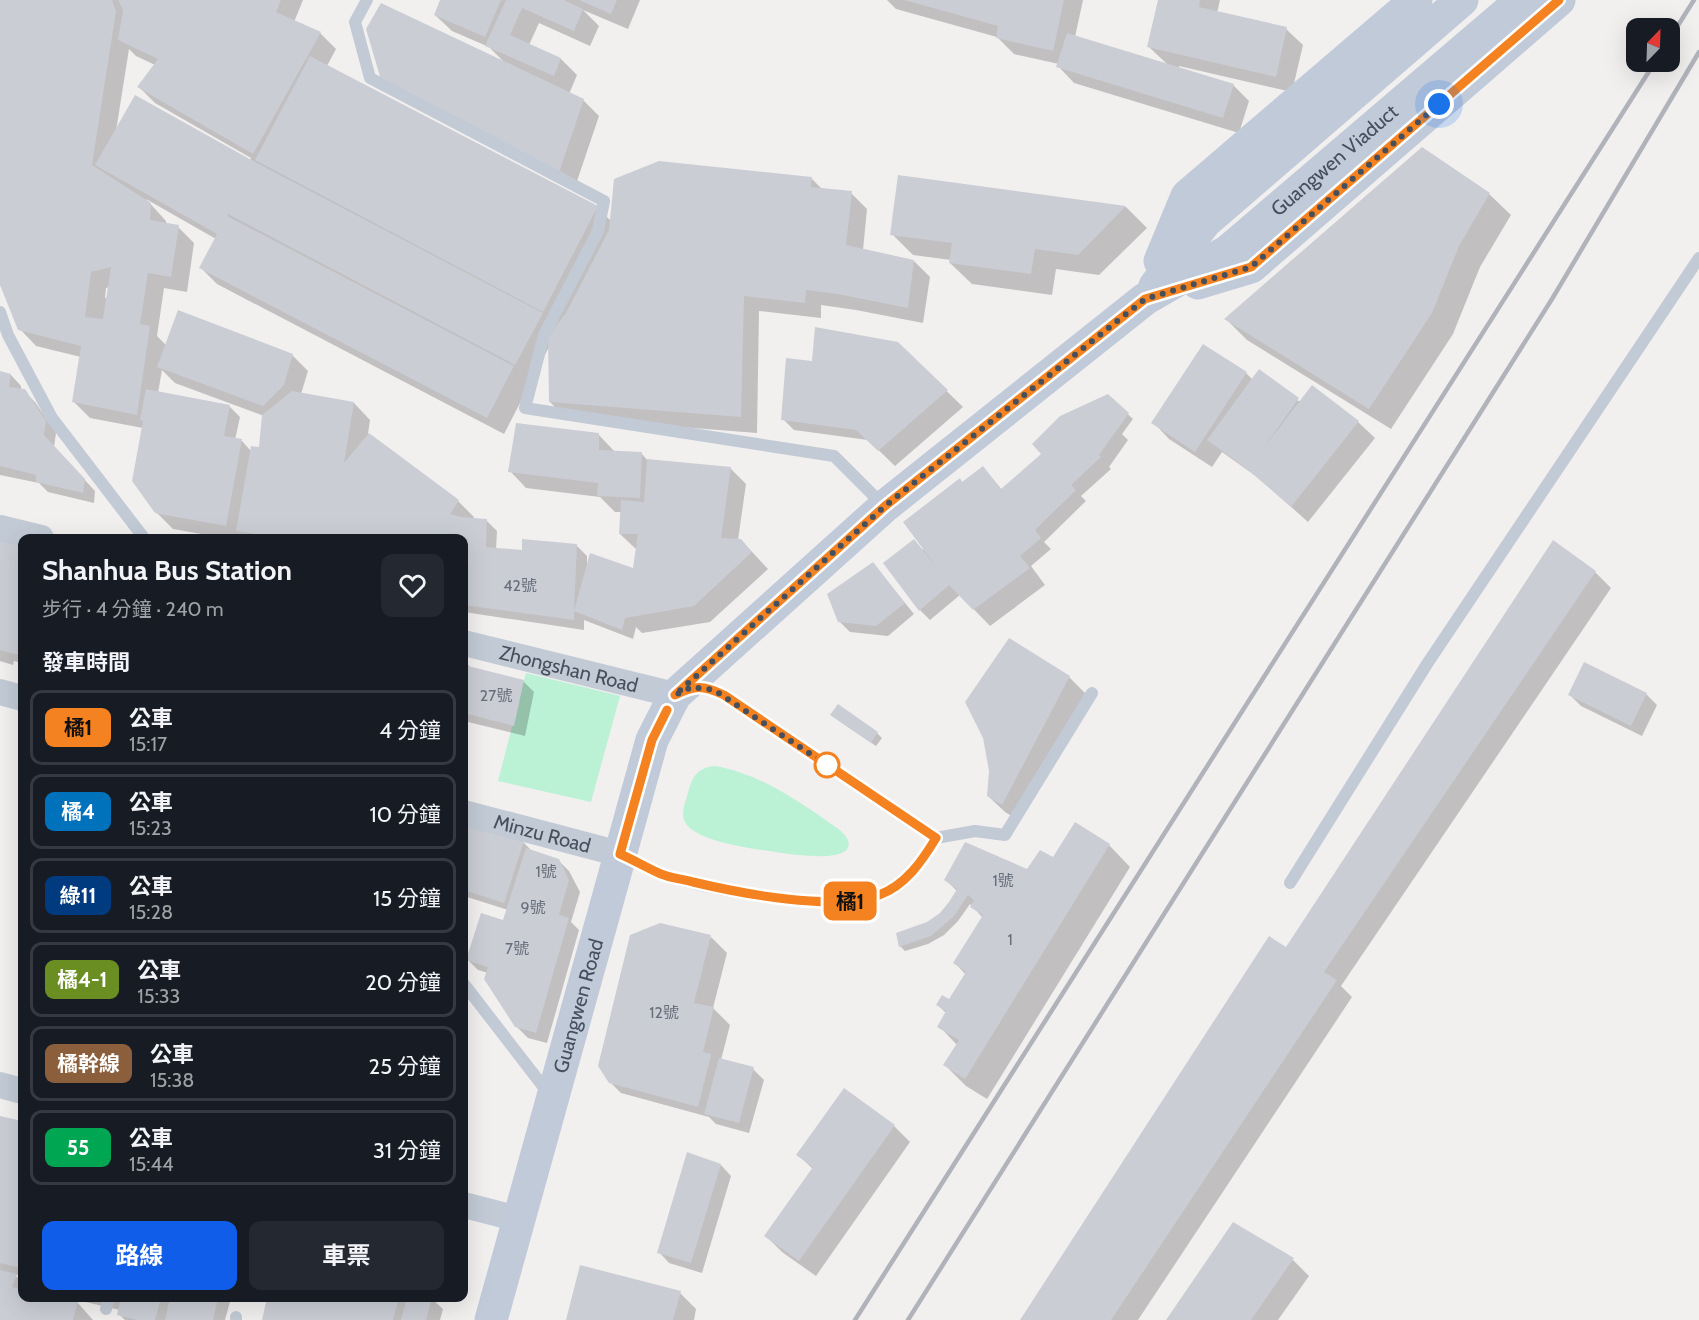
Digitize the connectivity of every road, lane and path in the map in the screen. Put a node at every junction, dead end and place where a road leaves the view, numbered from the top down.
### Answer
1 (367, 0) edge
2 (1416, 0) edge
3 (1462, 0) edge
4 (1522, 0) edge
5 (1559, 0) edge
6 (1699, 258) edge
7 (1145, 299) junction
8 (0, 312) edge
9 (885, 506) junction
10 (0, 528) edge
11 (25, 534) edge
12 (141, 534) edge
13 (468, 644) edge
14 (0, 692) edge
15 (1092, 693) dead end
16 (675, 695) junction
17 (18, 697) edge
18 (468, 814) edge
19 (936, 838) junction
20 (620, 854) junction
21 (1290, 883) dead end
22 (468, 989) edge
23 (0, 1085) edge
24 (18, 1090) edge
25 (552, 1098) junction
26 (468, 1205) edge
27 (518, 1219) junction
28 (491, 1320) edge

1 - 9 lane
2 - 7 street
3 - 7 street, Guangwen Viaduct
4 - 7 street, Guangwen Viaduct
5 - 7 street
6 - 21 lane
7 - 9 street
8 - 12 lane
9 - 16 street
10 - 11 street
13 - 16 street, Zhongshan Road
14 - 17 street
15 - 19 lane
16 - 19 lane
16 - 20 street, Guangwen Road
18 - 20 street, Minzu Road
19 - 20 lane
20 - 25 street, Guangwen Road
22 - 25 lane
23 - 24 street
25 - 27 street, Guangwen Road
26 - 27 street
27 - 28 street, Guangwen Road

